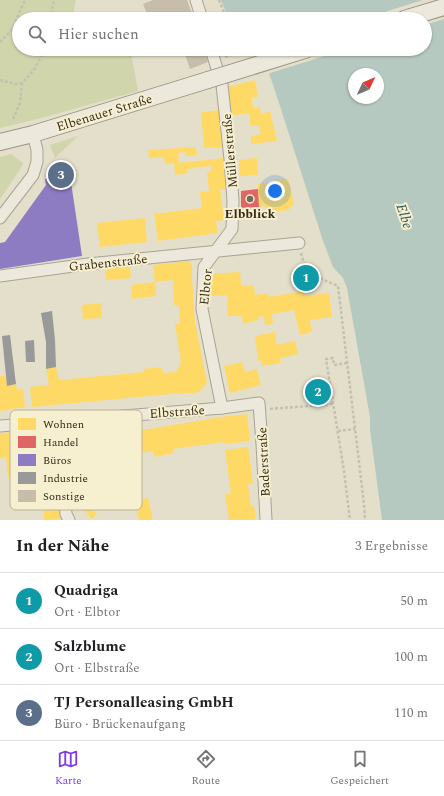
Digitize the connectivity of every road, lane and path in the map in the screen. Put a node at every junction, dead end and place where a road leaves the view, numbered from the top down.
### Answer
1 (25, 0) edge
2 (54, 0) edge
3 (196, 0) edge
4 (219, 0) edge
5 (444, 6) edge
6 (20, 12) edge
7 (51, 12) edge
8 (200, 12) edge
9 (224, 12) edge
10 (426, 12) edge
11 (11, 31) edge
12 (0, 42) edge
13 (40, 56) edge
14 (213, 56) edge
15 (228, 56) edge
16 (285, 56) edge
17 (214, 61) junction
18 (0, 80) edge
19 (22, 83) junction
20 (13, 119) dead end
21 (33, 134) junction
22 (0, 142) edge
23 (0, 218) edge
24 (299, 243) joint
25 (217, 251) junction
26 (0, 276) edge
27 (347, 363) junction
28 (333, 404) junction
29 (259, 406) junction
30 (222, 408) junction
31 (142, 414) edge
32 (10, 425) edge
33 (0, 426) edge
34 (355, 429) junction
35 (338, 431) junction
36 (66, 510) edge
37 (70, 520) edge
38 (266, 520) edge
39 (350, 520) edge
40 (365, 520) edge

1 - 6 path
2 - 7 path
3 - 8 street
4 - 9 path
5 - 10 street
11 - 12 path
13 - 19 path
14 - 17 street, Müllerstraße
15 - 17 path
16 - 21 street, Elbenauer Straße, bridge
17 - 25 street, Müllerstraße
18 - 19 path
19 - 20 path
21 - 22 street, Elbenauer Straße
21 - 23 street
24 - 25 street, Elbtor
24 - 27 path
25 - 26 street, Grabenstraße
25 - 30 street, Elbtor
27 - 28 path
27 - 34 path
28 - 29 path
28 - 35 path
29 - 30 street, Elbstraße
29 - 38 street, Baderstraße
30 - 31 street, Elbstraße
32 - 33 street, Elbstraße
34 - 35 path
34 - 40 path
35 - 39 path
36 - 37 street

